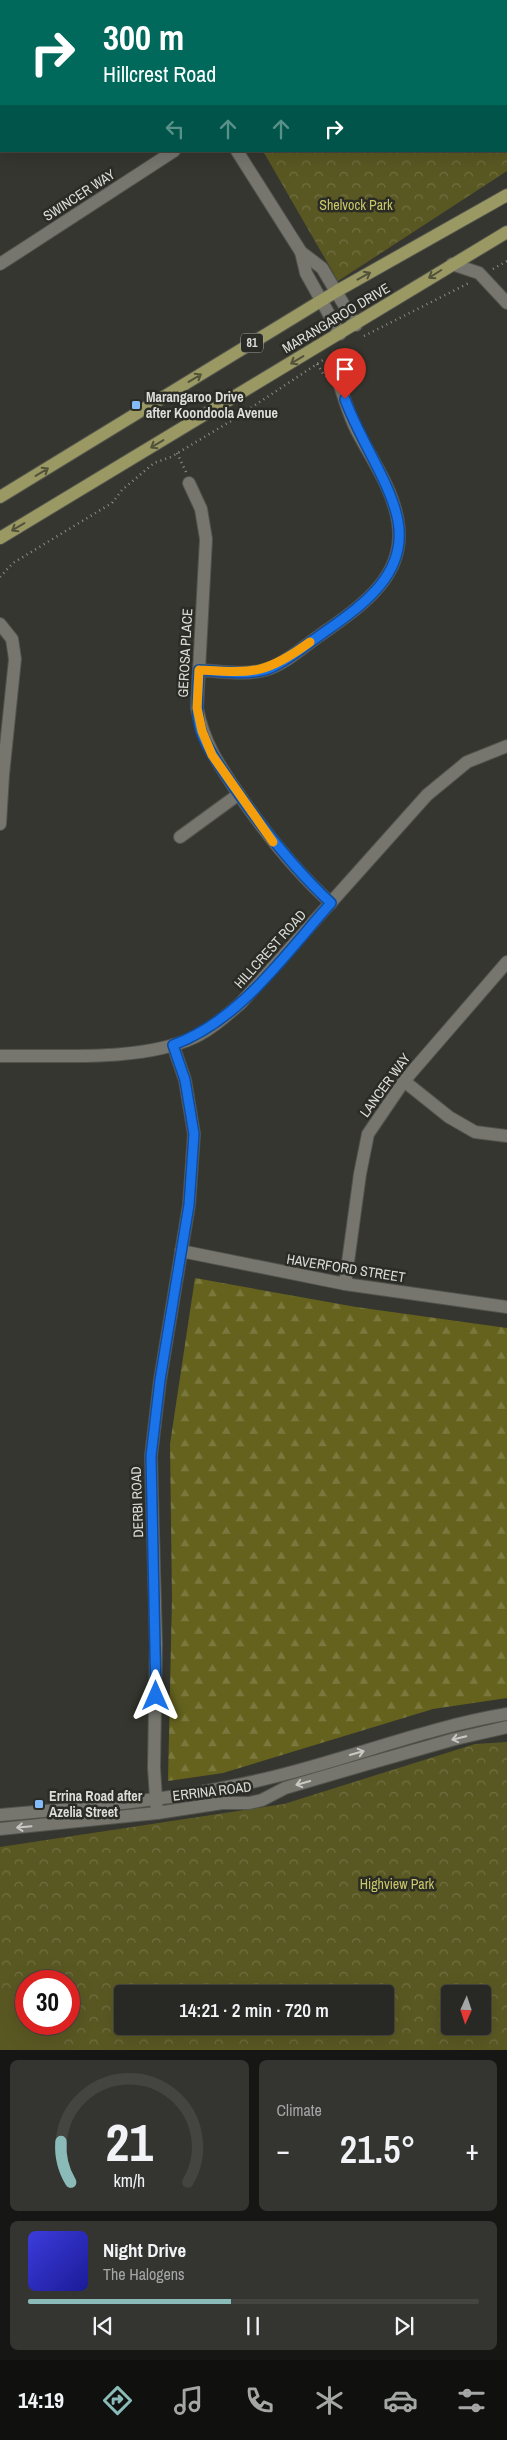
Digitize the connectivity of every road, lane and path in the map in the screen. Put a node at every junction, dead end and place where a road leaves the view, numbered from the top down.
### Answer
1 (172, 152) edge
2 (238, 152) edge
3 (507, 195) edge
4 (507, 232) edge
5 (301, 252) junction
6 (507, 262) edge
7 (0, 264) edge
8 (452, 264) junction
9 (483, 276) junction
10 (337, 291) junction
11 (321, 300) junction
12 (507, 303) edge
13 (356, 325) junction
14 (340, 334) junction
15 (360, 338) dead end
16 (328, 357) dead end
17 (317, 364) junction
18 (340, 386) joint
19 (177, 453) junction
20 (189, 483) joint
21 (0, 497) edge
22 (0, 538) edge
23 (0, 577) edge
24 (0, 624) edge
25 (199, 670) junction
26 (507, 746) edge
27 (239, 794) junction
28 (0, 824) edge
29 (180, 836) dead end
30 (331, 903) junction
31 (507, 962) edge
32 (173, 1045) junction
33 (0, 1056) edge
34 (404, 1081) junction
35 (507, 1136) edge
36 (181, 1252) junction
37 (345, 1284) junction
38 (507, 1307) edge
39 (507, 1714) edge
40 (507, 1727) edge
41 (155, 1799) junction
42 (157, 1813) junction
43 (0, 1816) edge
44 (0, 1829) edge

1 - 7 street, SWINCER WAY
2 - 5 street
10 -> 3 main road, MARANGAROO DRIVE / 81
4 - 8 main road, MARANGAROO DRIVE
5 - 10 street
5 - 11 street
6 - 9 path
8 - 9 street
8 -> 13 main road, MARANGAROO DRIVE
9 - 12 street
9 - 15 path
10 - 11 main road, MARANGAROO DRIVE / 81
10 - 13 street
11 - 14 street
21 -> 11 main road, MARANGAROO DRIVE / 81
13 - 14 main road, MARANGAROO DRIVE
14 -> 22 main road, MARANGAROO DRIVE
16 - 17 path
17 - 18 path
17 - 19 path
18 - 25 street
19 - 20 path
19 - 23 path
20 - 25 street, GEROSA PLACE
24 - 28 street
25 - 27 street, GEROSA PLACE
26 - 30 street, HILLCREST ROAD
27 - 29 street
27 - 30 street, GEROSA PLACE
30 - 32 street, HILLCREST ROAD
31 - 34 street, LANCER WAY
32 - 33 street, HILLCREST ROAD
32 - 36 street, DERBI ROAD
34 - 35 street
34 - 37 street, LANCER WAY
36 - 37 street, HAVERFORD STREET
36 - 41 street, DERBI ROAD
37 - 38 street, HAVERFORD STREET
41 -> 39 street, ERRINA ROAD
40 -> 42 street, ERRINA ROAD
41 - 42 street, DERBI ROAD
41 - 43 street, ERRINA ROAD
42 -> 44 street, ERRINA ROAD

